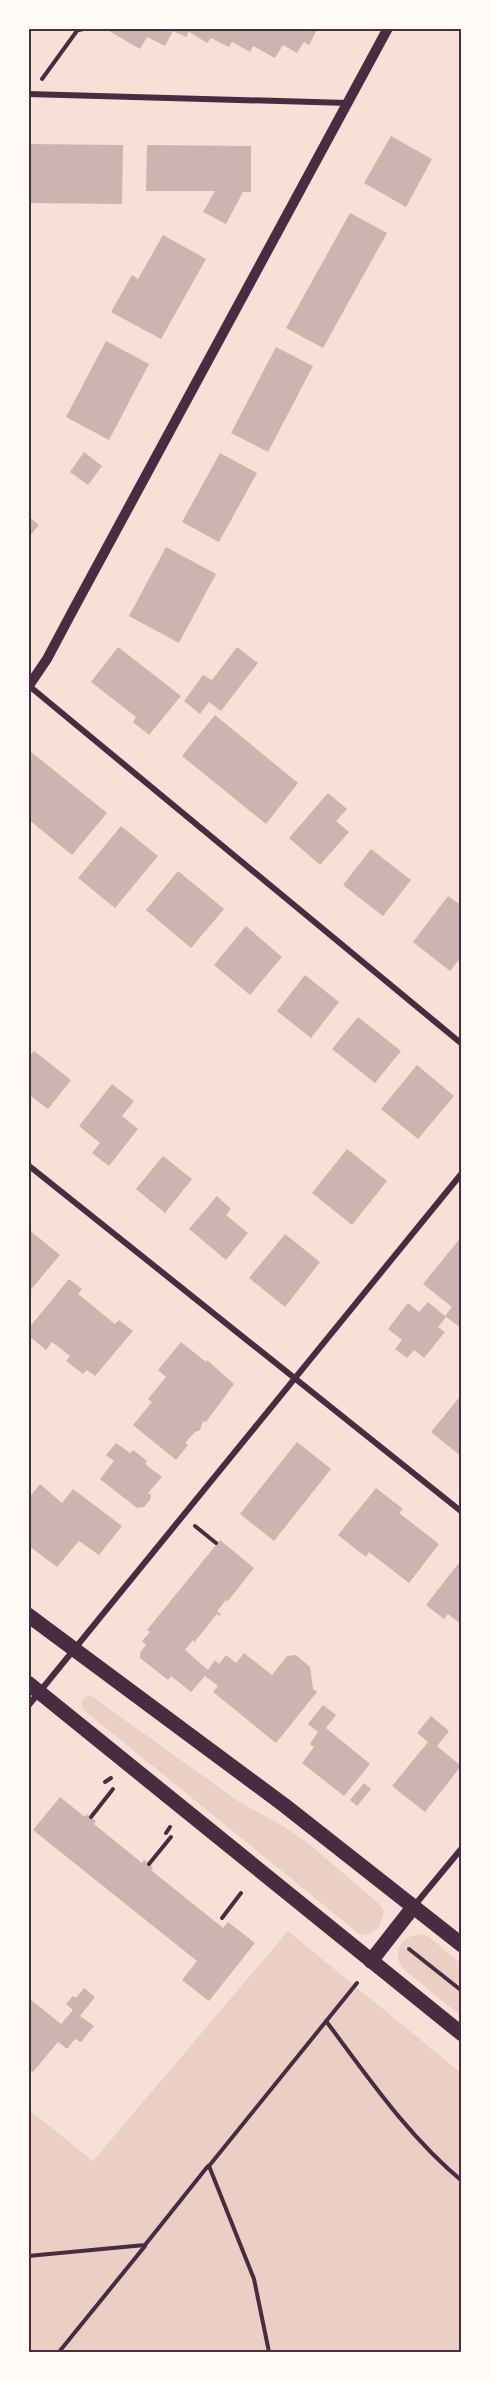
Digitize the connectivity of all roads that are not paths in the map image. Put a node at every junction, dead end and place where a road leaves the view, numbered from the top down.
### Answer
1 (388, 28) edge
2 (29, 94) edge
3 (348, 103) junction
4 (29, 686) edge
5 (462, 1044) edge
6 (28, 1165) edge
7 (462, 1173) edge
8 (293, 1378) junction
9 (462, 1512) edge
10 (28, 1615) edge
11 (75, 1650) junction
12 (34, 1688) edge
13 (28, 1706) edge
14 (462, 1848) edge
15 (414, 1906) junction
16 (462, 1945) edge
17 (371, 1960) junction
18 (462, 2034) edge

1 - 3 street
2 - 3 street
3 - 4 street
4 - 5 street
6 - 8 street
7 - 8 street
8 - 9 street
8 - 11 street
10 - 11 main road
11 - 12 street
11 - 15 main road
12 - 13 street
12 - 17 main road
14 - 15 street
15 - 16 main road
15 - 17 main road
17 - 18 main road

